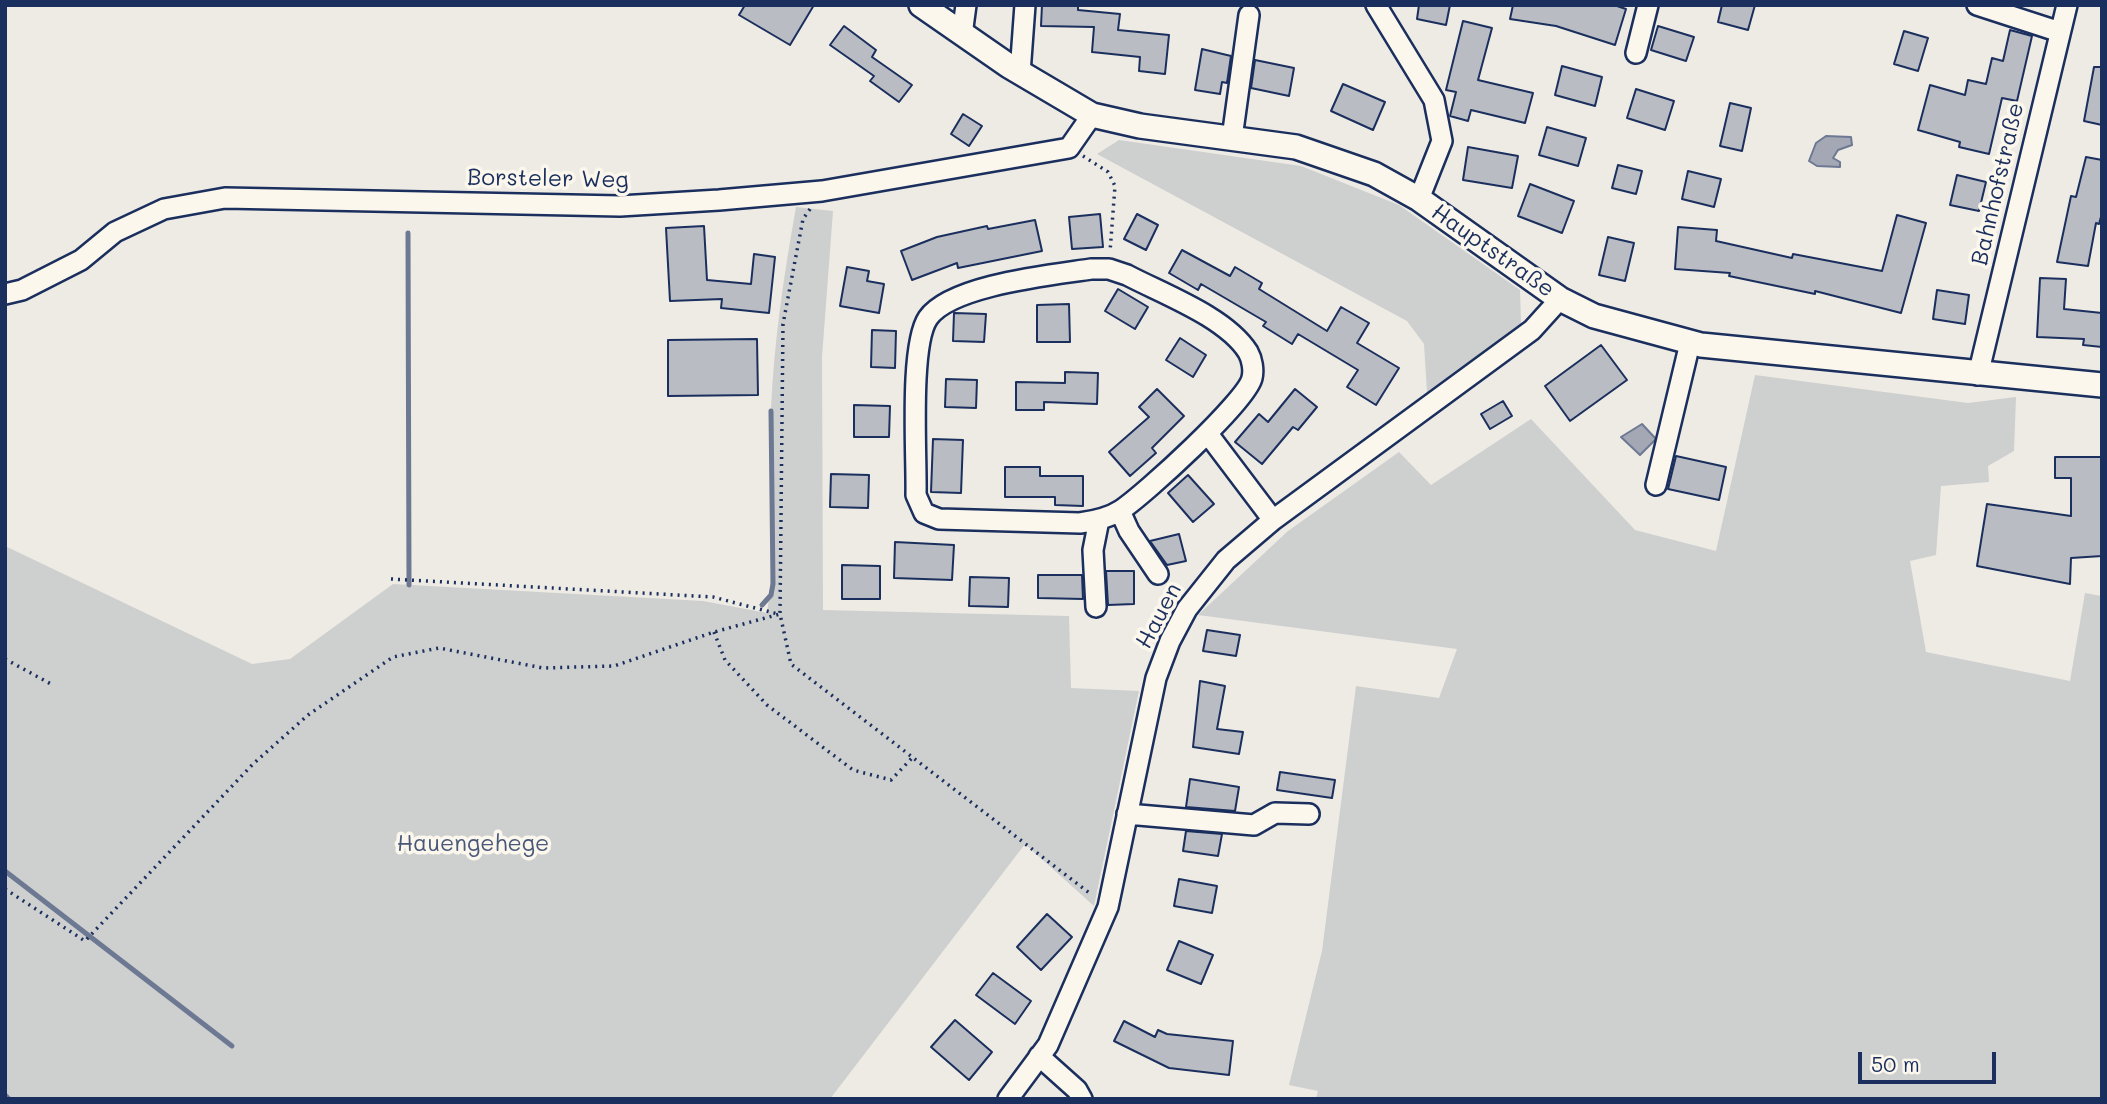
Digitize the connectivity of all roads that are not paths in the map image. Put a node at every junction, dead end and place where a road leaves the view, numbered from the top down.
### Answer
1 (921, 5) edge
2 (966, 5) edge
3 (1376, 5) edge
4 (1647, 5) edge
5 (1977, 5) edge
6 (2067, 5) edge
7 (1019, 8) edge
8 (1249, 15) dead end
9 (2060, 32) junction
10 (962, 35) junction
11 (1636, 53) dead end
12 (1015, 70) junction
13 (1092, 115) junction
14 (1232, 138) junction
15 (1419, 199) junction
16 (5, 294) edge
17 (1560, 299) junction
18 (1690, 343) junction
19 (1978, 375) junction
20 (2102, 385) edge
21 (1208, 434) junction
22 (1656, 485) dead end
23 (1120, 511) junction
24 (1099, 520) junction
25 (1273, 520) junction
26 (1158, 573) dead end
27 (1096, 607) dead end
28 (1127, 814) junction
29 (1309, 814) dead end
30 (1039, 1056) junction
31 (1008, 1099) edge
32 (1082, 1099) edge

1 - 10 main road, Hauptstraße
2 - 10 street
3 - 15 street
4 - 11 street
5 - 9 street
6 - 9 street, Bahnhofstraße
7 - 12 street
8 - 14 street
9 - 19 street, Bahnhofstraße
10 - 12 main road, Hauptstraße
12 - 13 main road, Hauptstraße
13 - 14 main road, Hauptstraße
13 - 16 street, Borsteler Weg
14 - 15 main road, Hauptstraße
15 - 17 main road, Hauptstraße
17 - 18 main road, Hauptstraße
17 - 25 street, Hauen
18 - 19 main road, Hauptstraße
18 - 22 street
19 - 20 main road, Hauptstraße
21 - 23 street
21 - 24 street
21 - 25 street
23 - 24 street
23 - 26 street
24 - 27 street
25 - 28 street, Hauen
28 - 29 street
28 - 30 street, Hauen
30 - 31 street, Hauen
30 - 32 street

